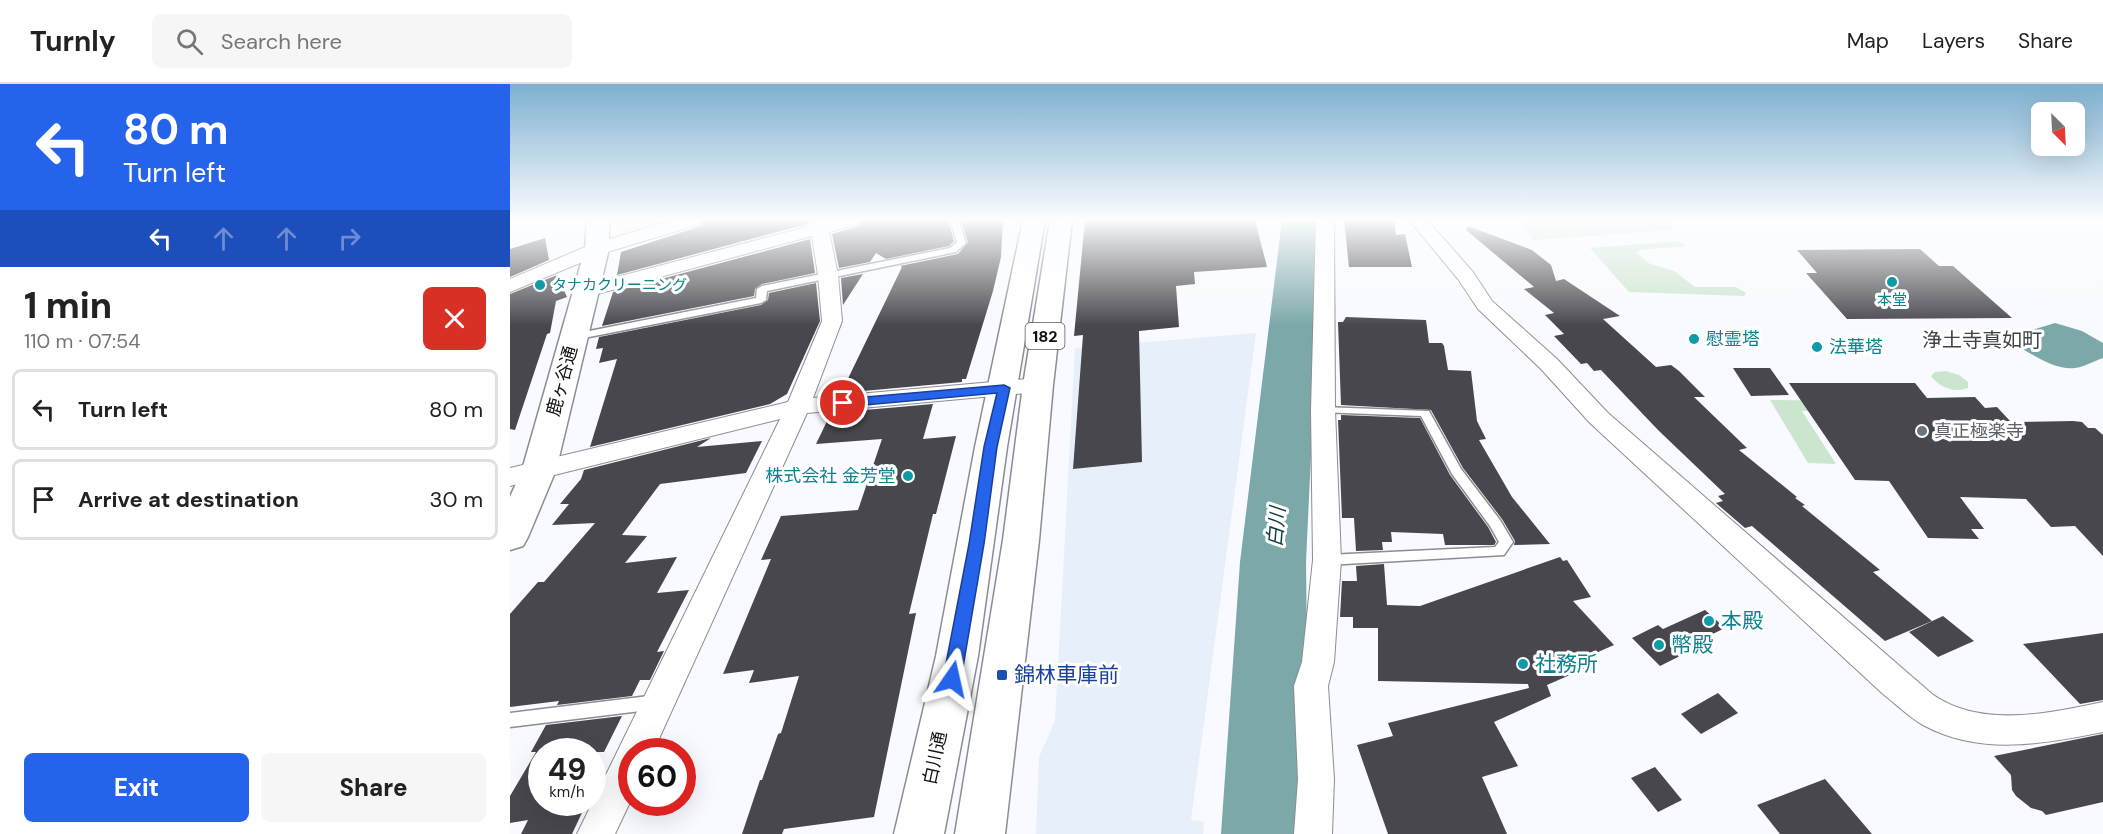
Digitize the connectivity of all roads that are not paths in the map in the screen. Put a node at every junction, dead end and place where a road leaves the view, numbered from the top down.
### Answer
1 (583, 255) edge
2 (595, 255) edge
3 (713, 255) edge
4 (824, 255) edge
5 (928, 255) edge
6 (1031, 255) edge
7 (1053, 255) edge
8 (1324, 255) edge
9 (1448, 255) edge
10 (828, 275) junction
11 (510, 286) edge
12 (586, 291) junction
13 (574, 337) junction
14 (1021, 386) junction
15 (798, 407) junction
16 (1323, 410) junction
17 (524, 474) edge
18 (510, 537) edge
19 (1328, 560) junction
20 (658, 702) junction
21 (2103, 717) edge
22 (510, 720) edge
23 (641, 738) edge
24 (618, 788) edge
25 (596, 834) edge
26 (919, 834) edge
27 (980, 834) edge
28 (1313, 834) edge

1 - 11 street
2 - 12 main road, 鹿ヶ谷通
3 - 12 street
4 - 10 street
5 - 10 lane
6 - 14 main road, 白川通 / 182
7 - 14 main road, 白川通 / 182
8 - 16 street
9 - 21 street
10 - 13 lane
10 - 15 street
12 - 13 main road, 鹿ヶ谷通
13 - 17 main road, 鹿ヶ谷通
14 - 15 street
14 - 26 main road, 白川通 / 182
14 - 27 main road, 白川通 / 182
15 - 17 street
15 - 20 street
16 - 19 street
16 - 19 lane
17 - 18 main road, 鹿ヶ谷通
19 - 28 street
20 - 22 lane
20 - 23 street
24 - 25 street

